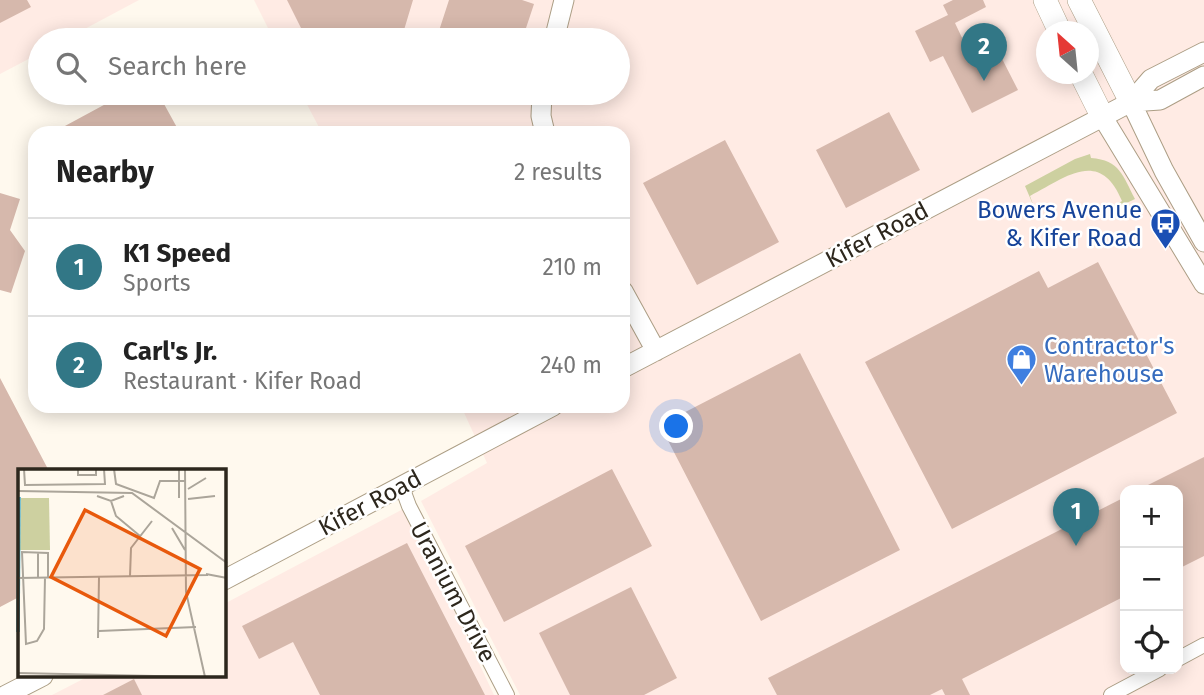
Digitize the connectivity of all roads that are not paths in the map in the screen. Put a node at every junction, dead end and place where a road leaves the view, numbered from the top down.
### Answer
1 (564, 0) edge
2 (1045, 0) edge
3 (1079, 0) edge
4 (1055, 21) edge
5 (557, 28) edge
6 (1204, 52) edge
7 (1204, 76) edge
8 (1086, 84) edge
9 (1131, 102) junction
10 (541, 105) edge
11 (1102, 116) junction
12 (543, 126) edge
13 (1204, 242) edge
14 (1204, 284) edge
15 (630, 304) edge
16 (656, 351) junction
17 (630, 364) edge
18 (540, 413) edge
19 (402, 487) junction
20 (226, 579) edge
21 (1204, 645) edge
22 (1183, 656) edge
23 (1151, 674) edge
24 (39, 678) edge
25 (6, 695) edge
26 (507, 695) edge
27 (1111, 695) edge

1 - 5 main road
2 - 4 main road
3 - 9 main road
6 - 9 main road
7 - 9 main road
8 - 11 main road
9 - 11 main road, Kifer Road
9 - 13 main road
10 - 12 main road
11 - 14 main road
11 - 16 main road, Kifer Road
15 - 16 main road
16 - 17 main road, Kifer Road
18 - 19 main road, Kifer Road
19 - 20 main road, Kifer Road
19 - 26 street, Uranium Drive
21 - 22 street
23 - 27 street
24 - 25 main road

